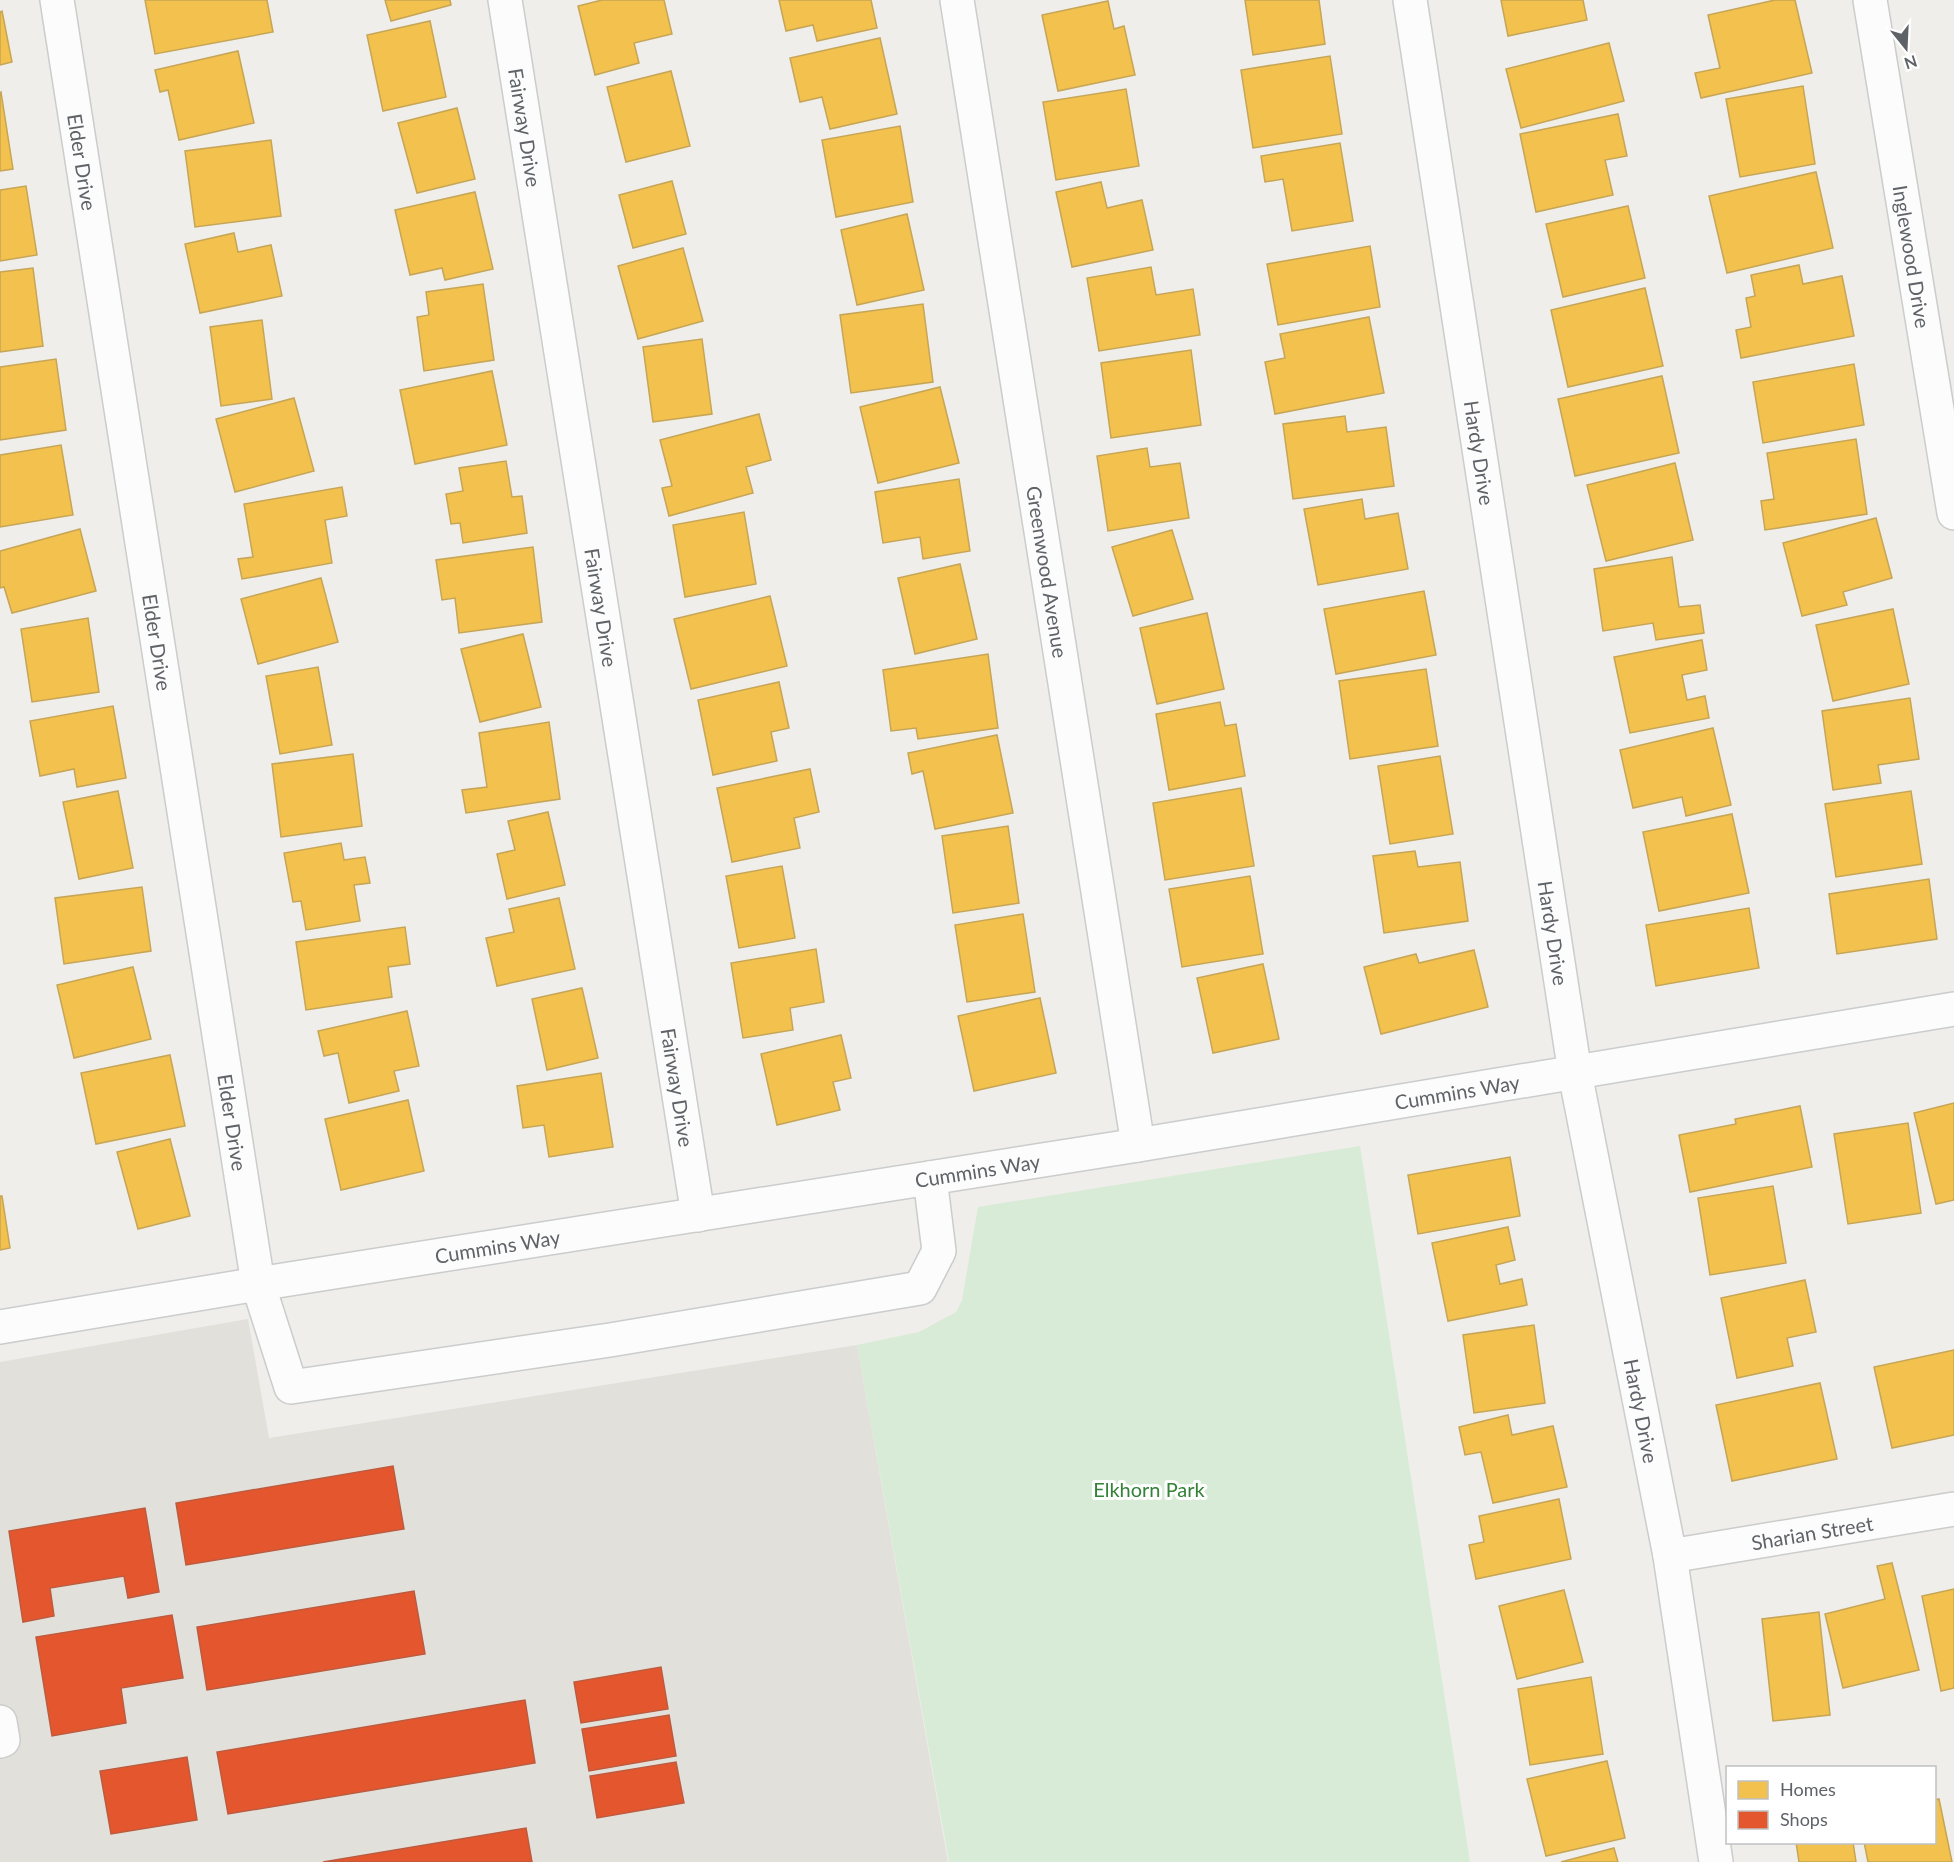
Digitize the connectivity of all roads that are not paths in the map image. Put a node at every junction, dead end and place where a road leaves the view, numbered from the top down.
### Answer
1 (57, 0) edge
2 (505, 0) edge
3 (957, 0) edge
4 (1410, 0) edge
5 (1870, 0) edge
6 (1954, 513) edge
7 (1954, 1009) edge
8 (1575, 1073) junction
9 (1138, 1145) junction
10 (930, 1178) junction
11 (698, 1215) junction
12 (258, 1284) junction
13 (0, 1327) edge
14 (1954, 1509) edge
15 (1670, 1556) junction
16 (0, 1722) edge
17 (0, 1741) edge
18 (1716, 1862) edge

1 - 12 street, Elder Drive
2 - 11 street, Fairway Drive
3 - 9 street, Greenwood Avenue
4 - 8 street, Hardy Drive
5 - 6 street, Inglewood Drive
7 - 8 street, Cummins Way
8 - 9 street, Cummins Way
8 - 15 street, Hardy Drive
9 - 10 street, Cummins Way
10 - 11 street, Cummins Way
10 - 12 street, Elder Drive
11 - 12 street, Cummins Way
12 - 13 street, Cummins Way
14 - 15 street, Sharian Street
15 - 18 street, Hardy Drive
16 - 17 street

